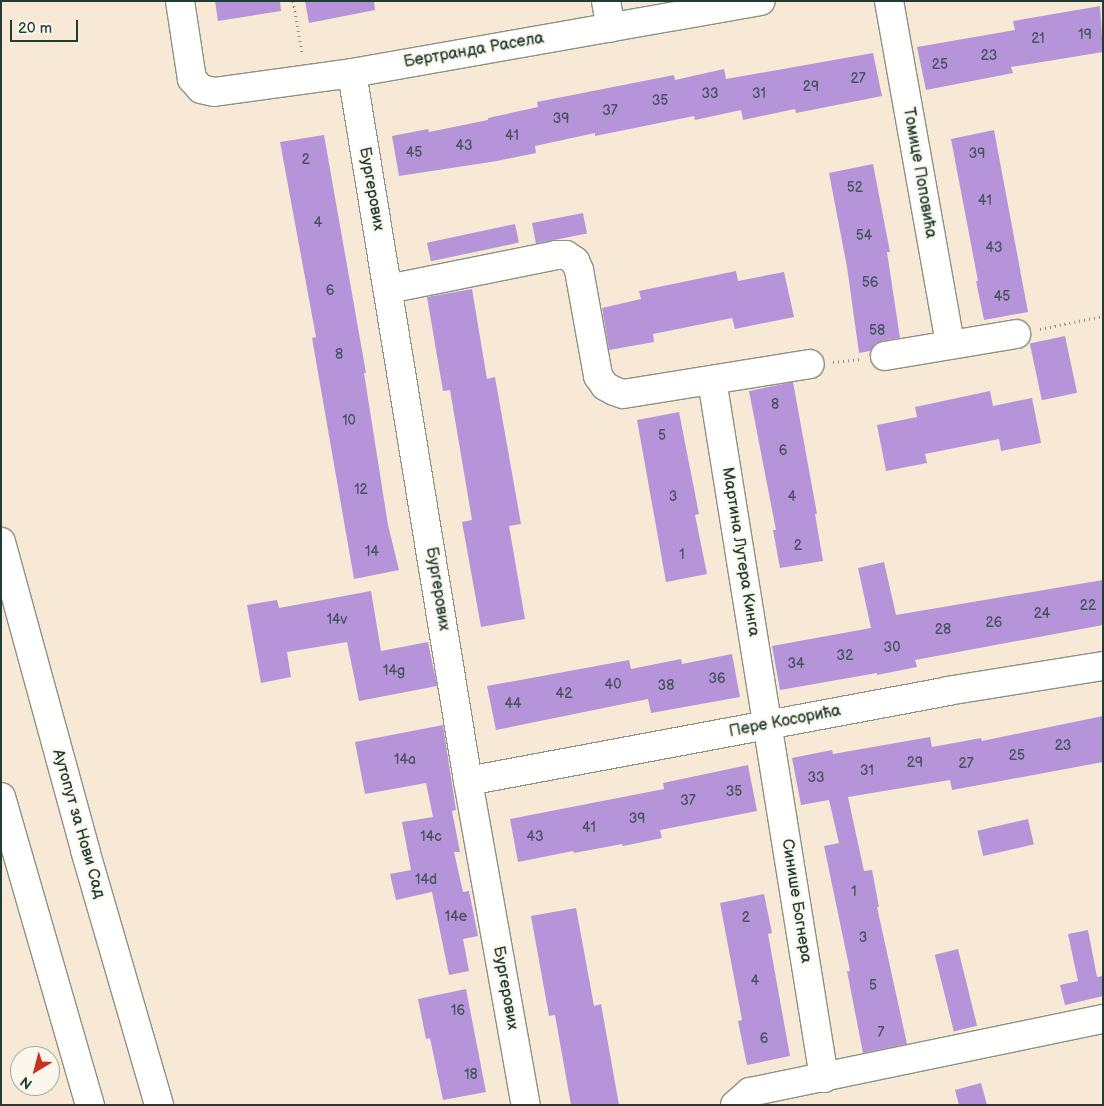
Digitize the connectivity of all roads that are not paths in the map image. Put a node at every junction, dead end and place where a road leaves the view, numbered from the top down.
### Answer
1 (180, 1) edge
2 (606, 1) edge
3 (889, 1) edge
4 (756, 2) edge
5 (611, 28) junction
6 (352, 72) junction
7 (388, 289) junction
8 (1016, 334) road end
9 (950, 345) junction
10 (884, 356) road end
11 (810, 364) road end
12 (712, 380) junction
13 (1, 542) edge
14 (1103, 666) edge
15 (768, 725) junction
16 (468, 781) junction
17 (1, 797) edge
18 (1103, 1020) edge
19 (824, 1078) junction
20 (90, 1105) edge
21 (159, 1105) edge
22 (526, 1105) edge
23 (735, 1105) edge

1 - 6 street, Бертранда Расела
2 - 5 street
3 - 9 street, Томице Поповића
4 - 5 street, Бертранда Расела
5 - 6 street, Бертранда Расела
6 - 7 street, Бургерових
7 - 12 street
7 - 16 street, Бургерових
8 - 9 street
9 - 10 street
11 - 12 street
12 - 15 street, Мартина Лутера Кинга
13 - 21 street, Аутопут за Нови Сад
14 - 15 street, Пере Косорића
15 - 16 street, Пере Косорића
15 - 19 street, Синише Богнера
16 - 22 street, Бургерових
17 - 20 street
18 - 19 street
19 - 23 street

